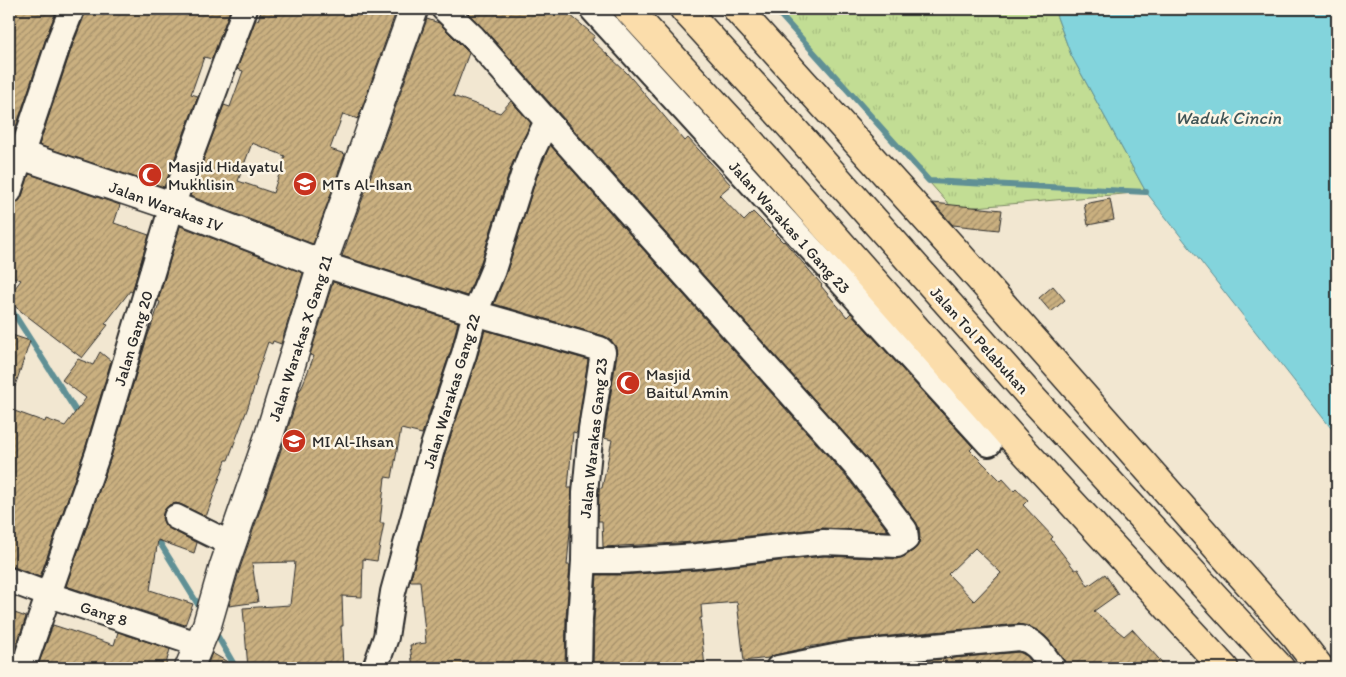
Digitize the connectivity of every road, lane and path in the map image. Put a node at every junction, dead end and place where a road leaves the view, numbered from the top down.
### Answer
1 (72, 9) edge
2 (246, 9) edge
3 (414, 9) edge
4 (444, 9) edge
5 (592, 9) edge
6 (628, 9) edge
7 (684, 9) edge
8 (737, 9) edge
9 (546, 121) junction
10 (15, 153) edge
11 (9, 192) edge
12 (172, 206) junction
13 (322, 264) junction
14 (475, 313) junction
15 (989, 444) dead end
16 (176, 517) dead end
17 (231, 544) junction
18 (584, 561) junction
19 (9, 580) edge
20 (49, 595) junction
21 (199, 646) edge
22 (849, 661) edge
23 (23, 668) edge
24 (375, 668) edge
25 (579, 668) edge
26 (778, 668) edge
27 (1054, 668) edge
28 (1224, 668) edge
29 (1280, 668) edge
30 (1320, 668) edge

1 - 10 street
2 - 12 street, Jalan Gang 20
3 - 13 street, Jalan Warakas X Gang 21
4 - 9 street
5 - 15 street, Jalan Warakas 1 Gang 23
6 - 28 highway
7 - 29 highway, Jalan Tol Pelabuhan
8 - 30 highway
9 - 14 street, Jalan Warakas Gang 22
9 - 18 street
10 - 11 street
10 - 12 street, Jalan Warakas IV
12 - 13 street, Jalan Warakas IV
12 - 20 street, Jalan Gang 20
13 - 14 street, Jalan Warakas Gang 23
13 - 17 street, Jalan Warakas X Gang 21
14 - 18 street, Jalan Warakas Gang 23
14 - 24 street, Jalan Warakas Gang 22
16 - 17 street
17 - 21 street, Jalan Warakas X Gang 21
18 - 25 street, Jalan Warakas Gang 23
19 - 20 street, Gang 8
20 - 21 street, Gang 8
20 - 23 street, Jalan Gang 20
22 - 26 street
22 - 27 street

